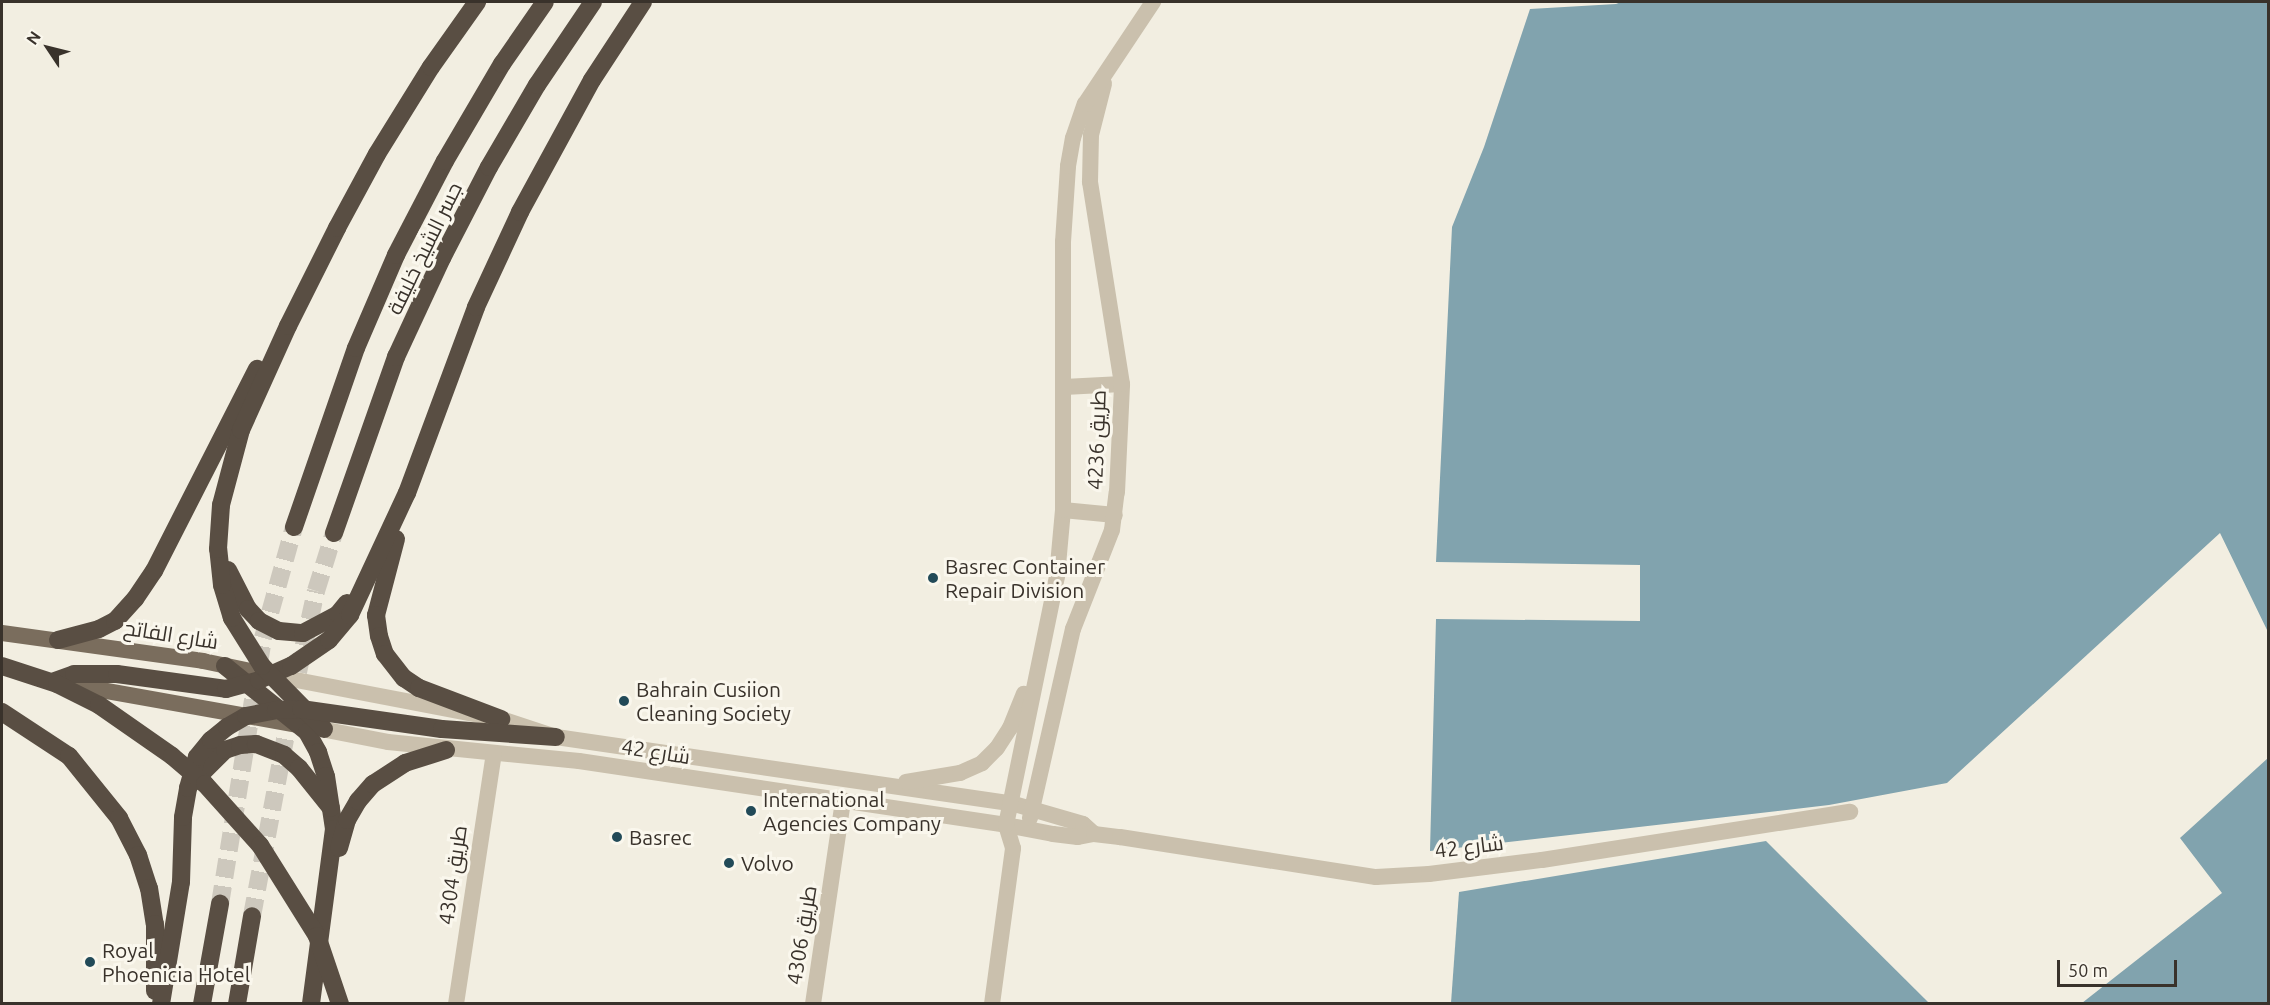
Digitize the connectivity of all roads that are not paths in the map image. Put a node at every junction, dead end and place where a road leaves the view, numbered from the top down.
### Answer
1 (477, 2) edge
2 (545, 2) edge
3 (593, 2) edge
4 (643, 2) edge
5 (1153, 2) edge
6 (1110, 66) junction
7 (288, 326) junction
8 (1122, 384) junction
9 (1064, 387) junction
10 (407, 493) junction
11 (1063, 510) junction
12 (1114, 515) junction
13 (294, 527) tunnel mouth
14 (334, 533) tunnel mouth
15 (218, 549) junction
16 (369, 577) junction
17 (2, 633) edge
18 (58, 640) junction
19 (1038, 660) junction
20 (2, 666) edge
21 (225, 666) junction
22 (2, 675) edge
23 (270, 675) junction
24 (55, 681) junction
25 (245, 684) junction
26 (332, 688) joint
27 (276, 710) junction
28 (2, 712) edge
29 (246, 716) junction
30 (300, 717) junction
31 (501, 719) junction
32 (324, 729) joint
33 (556, 737) junction
34 (446, 750) junction
35 (494, 753) junction
36 (675, 755) junction
37 (671, 777) junction
38 (886, 784) junction
39 (188, 788) junction
40 (843, 802) junction
41 (1011, 803) junction
42 (1032, 808) junction
43 (332, 809) junction
44 (1850, 812) dead end
45 (1006, 825) junction
46 (1028, 829) junction
47 (1094, 834) junction
48 (1013, 848) junction
49 (326, 893) junction
50 (220, 904) tunnel mouth
51 (252, 915) tunnel mouth
52 (155, 1004) edge
53 (161, 1004) edge
54 (202, 1004) edge
55 (237, 1004) edge
56 (311, 1004) edge
57 (340, 1004) edge
58 (456, 1004) edge
59 (813, 1004) edge
60 (993, 1004) edge

1 - 7 highway
2 - 13 highway, جسر الشيخ خليفة
3 - 14 highway, جسر الشيخ خليفة
4 - 10 highway
5 - 6 street, طريق 4236
6 - 8 street, طريق 4236
6 - 9 street, طريق 4236
7 - 15 highway
7 - 18 highway
8 - 9 street
8 - 12 street, طريق 4236
9 - 11 street, طريق 4236
10 - 16 highway
10 - 31 highway
11 - 12 street
11 - 19 street, طريق 4236
12 - 42 street, طريق 4236
15 - 16 highway
15 - 23 highway
16 - 23 highway
17 - 18 main road, شارع الفاتح
18 - 21 main road, شارع الفاتح
19 - 38 street
19 - 41 street, طريق 4236
20 - 57 highway, bridge
21 - 23 main road, شارع الفاتح
21 - 25 highway
22 - 24 main road
23 - 25 highway
23 - 26 street, شارع الفاتح
23 - 30 highway
24 - 25 highway
24 - 29 main road
25 - 27 highway
26 - 31 street, شارع 42
27 - 29 highway
27 - 30 highway
28 - 52 highway
29 - 30 main road
29 - 39 highway
30 - 32 highway
30 - 33 highway
30 - 43 highway
31 - 33 street, شارع 42
32 - 34 street, شارع 42
33 - 36 street, شارع 42
34 - 35 street, شارع 42
34 - 49 highway
35 - 37 street, شارع 42
35 - 58 street, طريق 4304
36 - 37 street
36 - 38 street, شارع 42
37 - 40 street, شارع 42
38 - 41 street, شارع 42
39 - 43 highway
39 - 53 highway
40 - 45 street, شارع 42
40 - 59 street, طريق 4306
41 - 42 street, شارع 42
41 - 45 street
42 - 46 street
42 - 47 street, شارع 42
43 - 49 highway
44 - 47 street, شارع 42
45 - 46 street, شارع 42
45 - 48 street
46 - 47 street, شارع 42
46 - 48 street
48 - 60 street
49 - 56 highway
50 - 54 highway
51 - 55 highway

